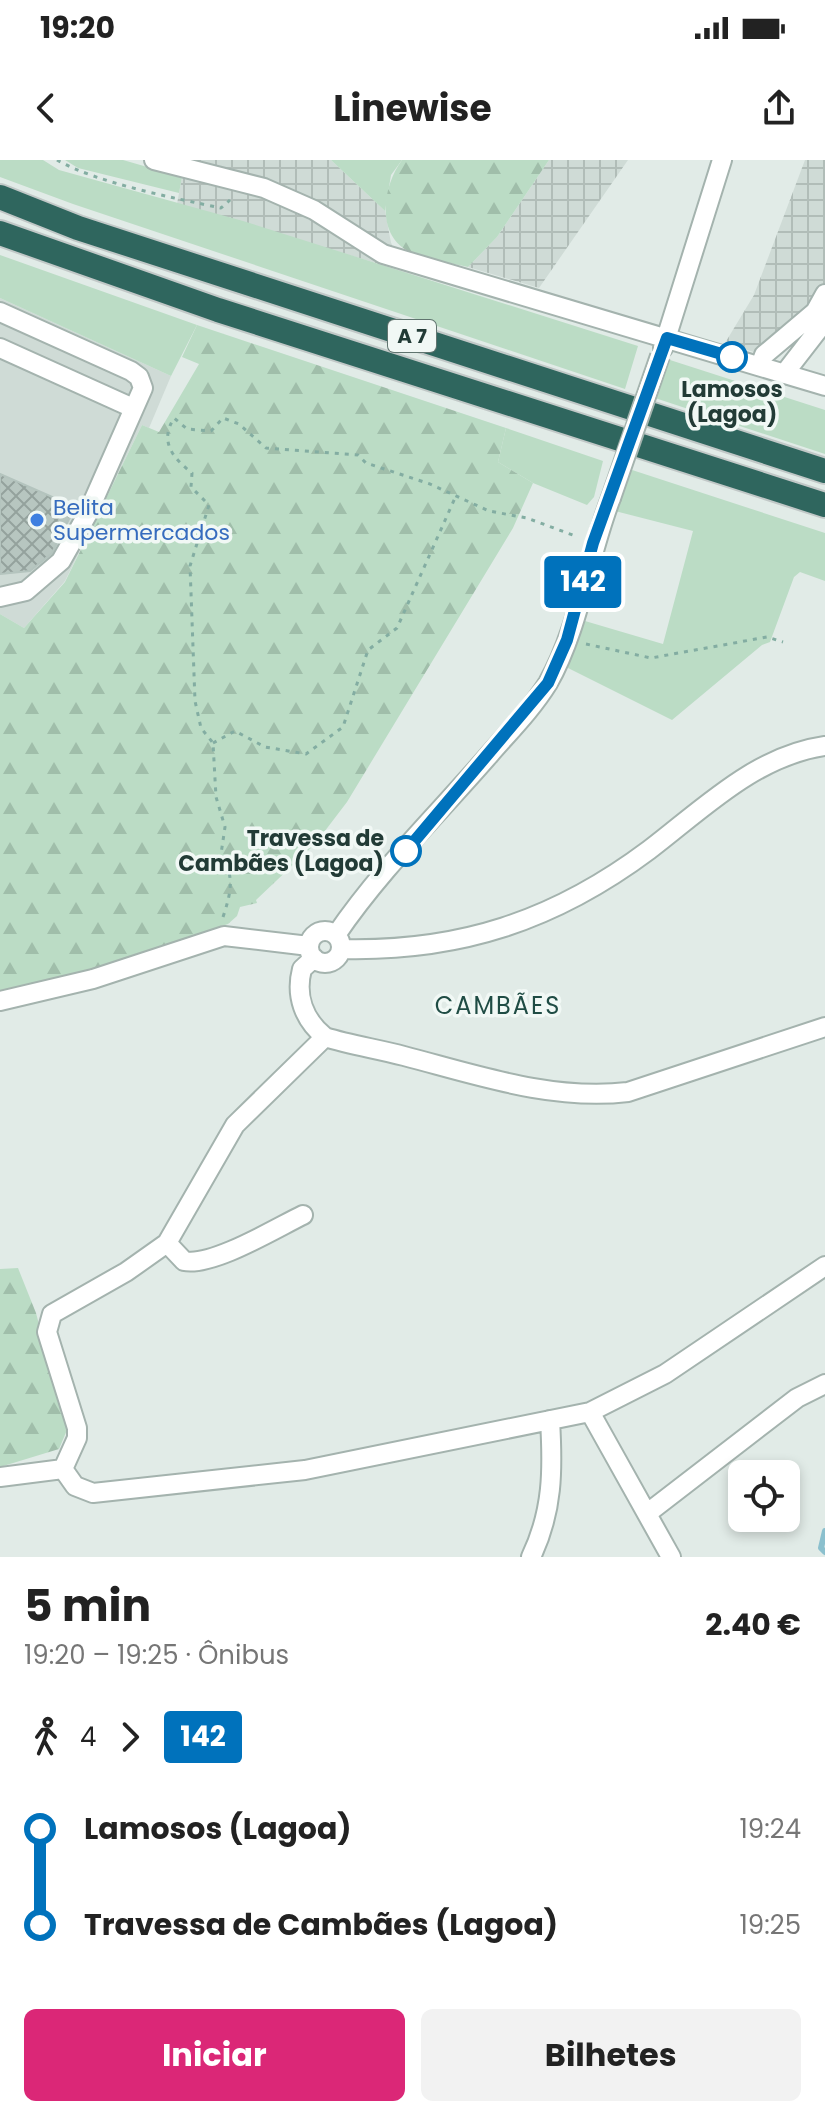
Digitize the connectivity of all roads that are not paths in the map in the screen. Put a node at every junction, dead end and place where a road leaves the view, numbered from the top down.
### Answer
1 (154, 160) edge
2 (722, 160) edge
3 (0, 197) edge
4 (0, 233) edge
5 (825, 294) edge
6 (0, 312) edge
7 (825, 321) edge
8 (667, 338) junction
9 (0, 348) edge
10 (760, 366) junction
11 (784, 374) junction
12 (825, 386) edge
13 (133, 408) junction
14 (825, 471) edge
15 (825, 505) edge
16 (0, 597) edge
17 (825, 746) edge
18 (338, 942) junction
19 (312, 952) junction
20 (0, 1001) edge
21 (825, 1027) edge
22 (325, 1037) junction
23 (303, 1215) dead end
24 (167, 1243) junction
25 (825, 1266) edge
26 (825, 1384) edge
27 (590, 1412) junction
28 (550, 1420) junction
29 (63, 1469) junction
30 (0, 1477) edge
31 (649, 1512) junction
32 (531, 1557) edge
33 (671, 1557) edge

1 - 8 street
2 - 8 street
3 - 14 highway, A 7
4 - 15 highway, A 7
5 - 10 street
6 - 13 street
7 - 11 street
8 - 10 street
8 - 18 street, bridge
9 - 13 street
10 - 11 street
11 - 12 street
13 - 16 street
17 - 18 street
18 - 19 street
18 - 19 street
19 - 20 street
19 - 22 street
21 - 22 street
22 - 24 street
23 - 24 street
24 - 29 street
25 - 27 street
26 - 31 street
27 - 28 street
27 - 31 street
28 - 29 street
28 - 32 street
29 - 30 street
31 - 33 street

